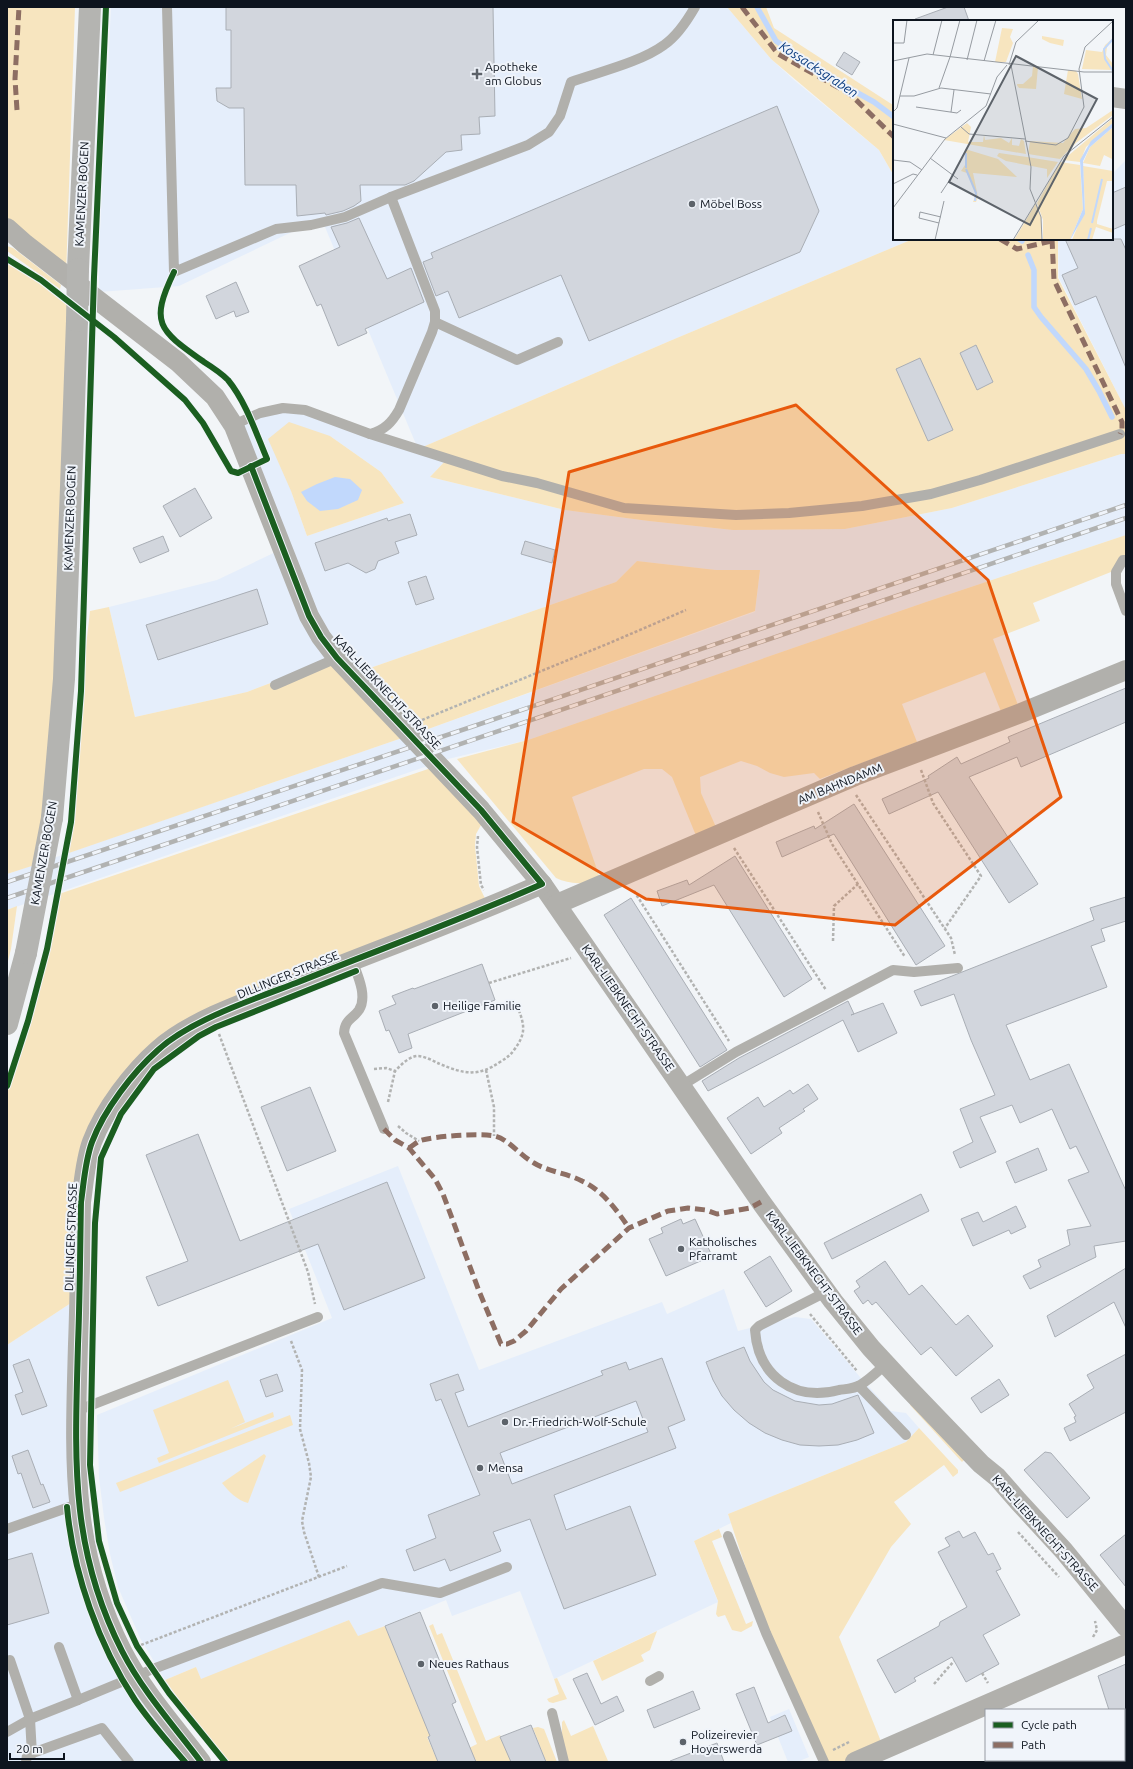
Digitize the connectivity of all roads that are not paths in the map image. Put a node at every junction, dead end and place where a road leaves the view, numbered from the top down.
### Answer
1 (90, 7) edge
2 (167, 7) edge
3 (695, 7) edge
4 (1113, 97) edge
5 (1126, 99) edge
6 (391, 197) junction
7 (7, 228) edge
8 (435, 322) junction
9 (558, 342) dead end
10 (234, 426) junction
11 (370, 434) junction
12 (1120, 434) dead end
13 (1126, 560) edge
14 (1126, 611) edge
15 (337, 658) junction
16 (1126, 670) edge
17 (275, 685) dead end
18 (542, 884) junction
19 (557, 904) junction
20 (352, 960) junction
21 (958, 968) road end
22 (7, 1024) edge
23 (681, 1086) junction
24 (384, 1129) dead end
25 (826, 1292) junction
26 (318, 1317) road end
27 (886, 1364) junction
28 (859, 1386) junction
29 (76, 1411) junction
30 (906, 1436) dead end
31 (78, 1504) junction
32 (7, 1529) edge
33 (728, 1536) dead end
34 (507, 1567) dead end
35 (1126, 1627) edge
36 (1126, 1644) edge
37 (59, 1647) dead end
38 (10, 1660) dead end
39 (659, 1676) dead end
40 (137, 1677) junction
41 (650, 1681) dead end
42 (78, 1700) junction
43 (552, 1713) dead end
44 (30, 1719) junction
45 (7, 1732) edge
46 (32, 1754) junction
47 (26, 1762) edge
48 (129, 1762) edge
49 (201, 1762) edge
50 (564, 1762) edge
51 (824, 1762) edge
52 (855, 1762) edge

1 - 22 main road, KAMENZER BOGEN, bridge
2 - 6 lane
3 - 6 lane
4 - 5 street
6 - 8 lane
7 - 10 street, KARL-LIEBKNECHT-STRASSE
8 - 9 lane
8 - 11 lane
10 - 11 lane
10 - 15 street, KARL-LIEBKNECHT-STRASSE
11 - 12 lane
13 - 14 lane
15 - 17 lane
15 - 18 street, KARL-LIEBKNECHT-STRASSE
16 - 19 street, AM BAHNDAMM
18 - 19 street, KARL-LIEBKNECHT-STRASSE
18 - 20 street, DILLINGER STRASSE
19 - 23 street, KARL-LIEBKNECHT-STRASSE
20 - 24 lane
20 - 29 street, DILLINGER STRASSE
21 - 23 lane
23 - 25 street, KARL-LIEBKNECHT-STRASSE
25 - 27 street, KARL-LIEBKNECHT-STRASSE
25 - 28 lane
26 - 29 lane
27 - 28 lane
27 - 35 street, KARL-LIEBKNECHT-STRASSE
28 - 30 lane
29 - 31 street, DILLINGER STRASSE
31 - 32 lane
31 - 40 street, DILLINGER STRASSE
33 - 51 lane
34 - 40 lane
36 - 52 street
37 - 42 lane
38 - 44 lane
39 - 41 lane
40 - 42 lane
40 - 49 street, DILLINGER STRASSE
42 - 44 lane
43 - 50 lane
44 - 45 lane
44 - 46 lane
46 - 47 lane
46 - 48 lane

